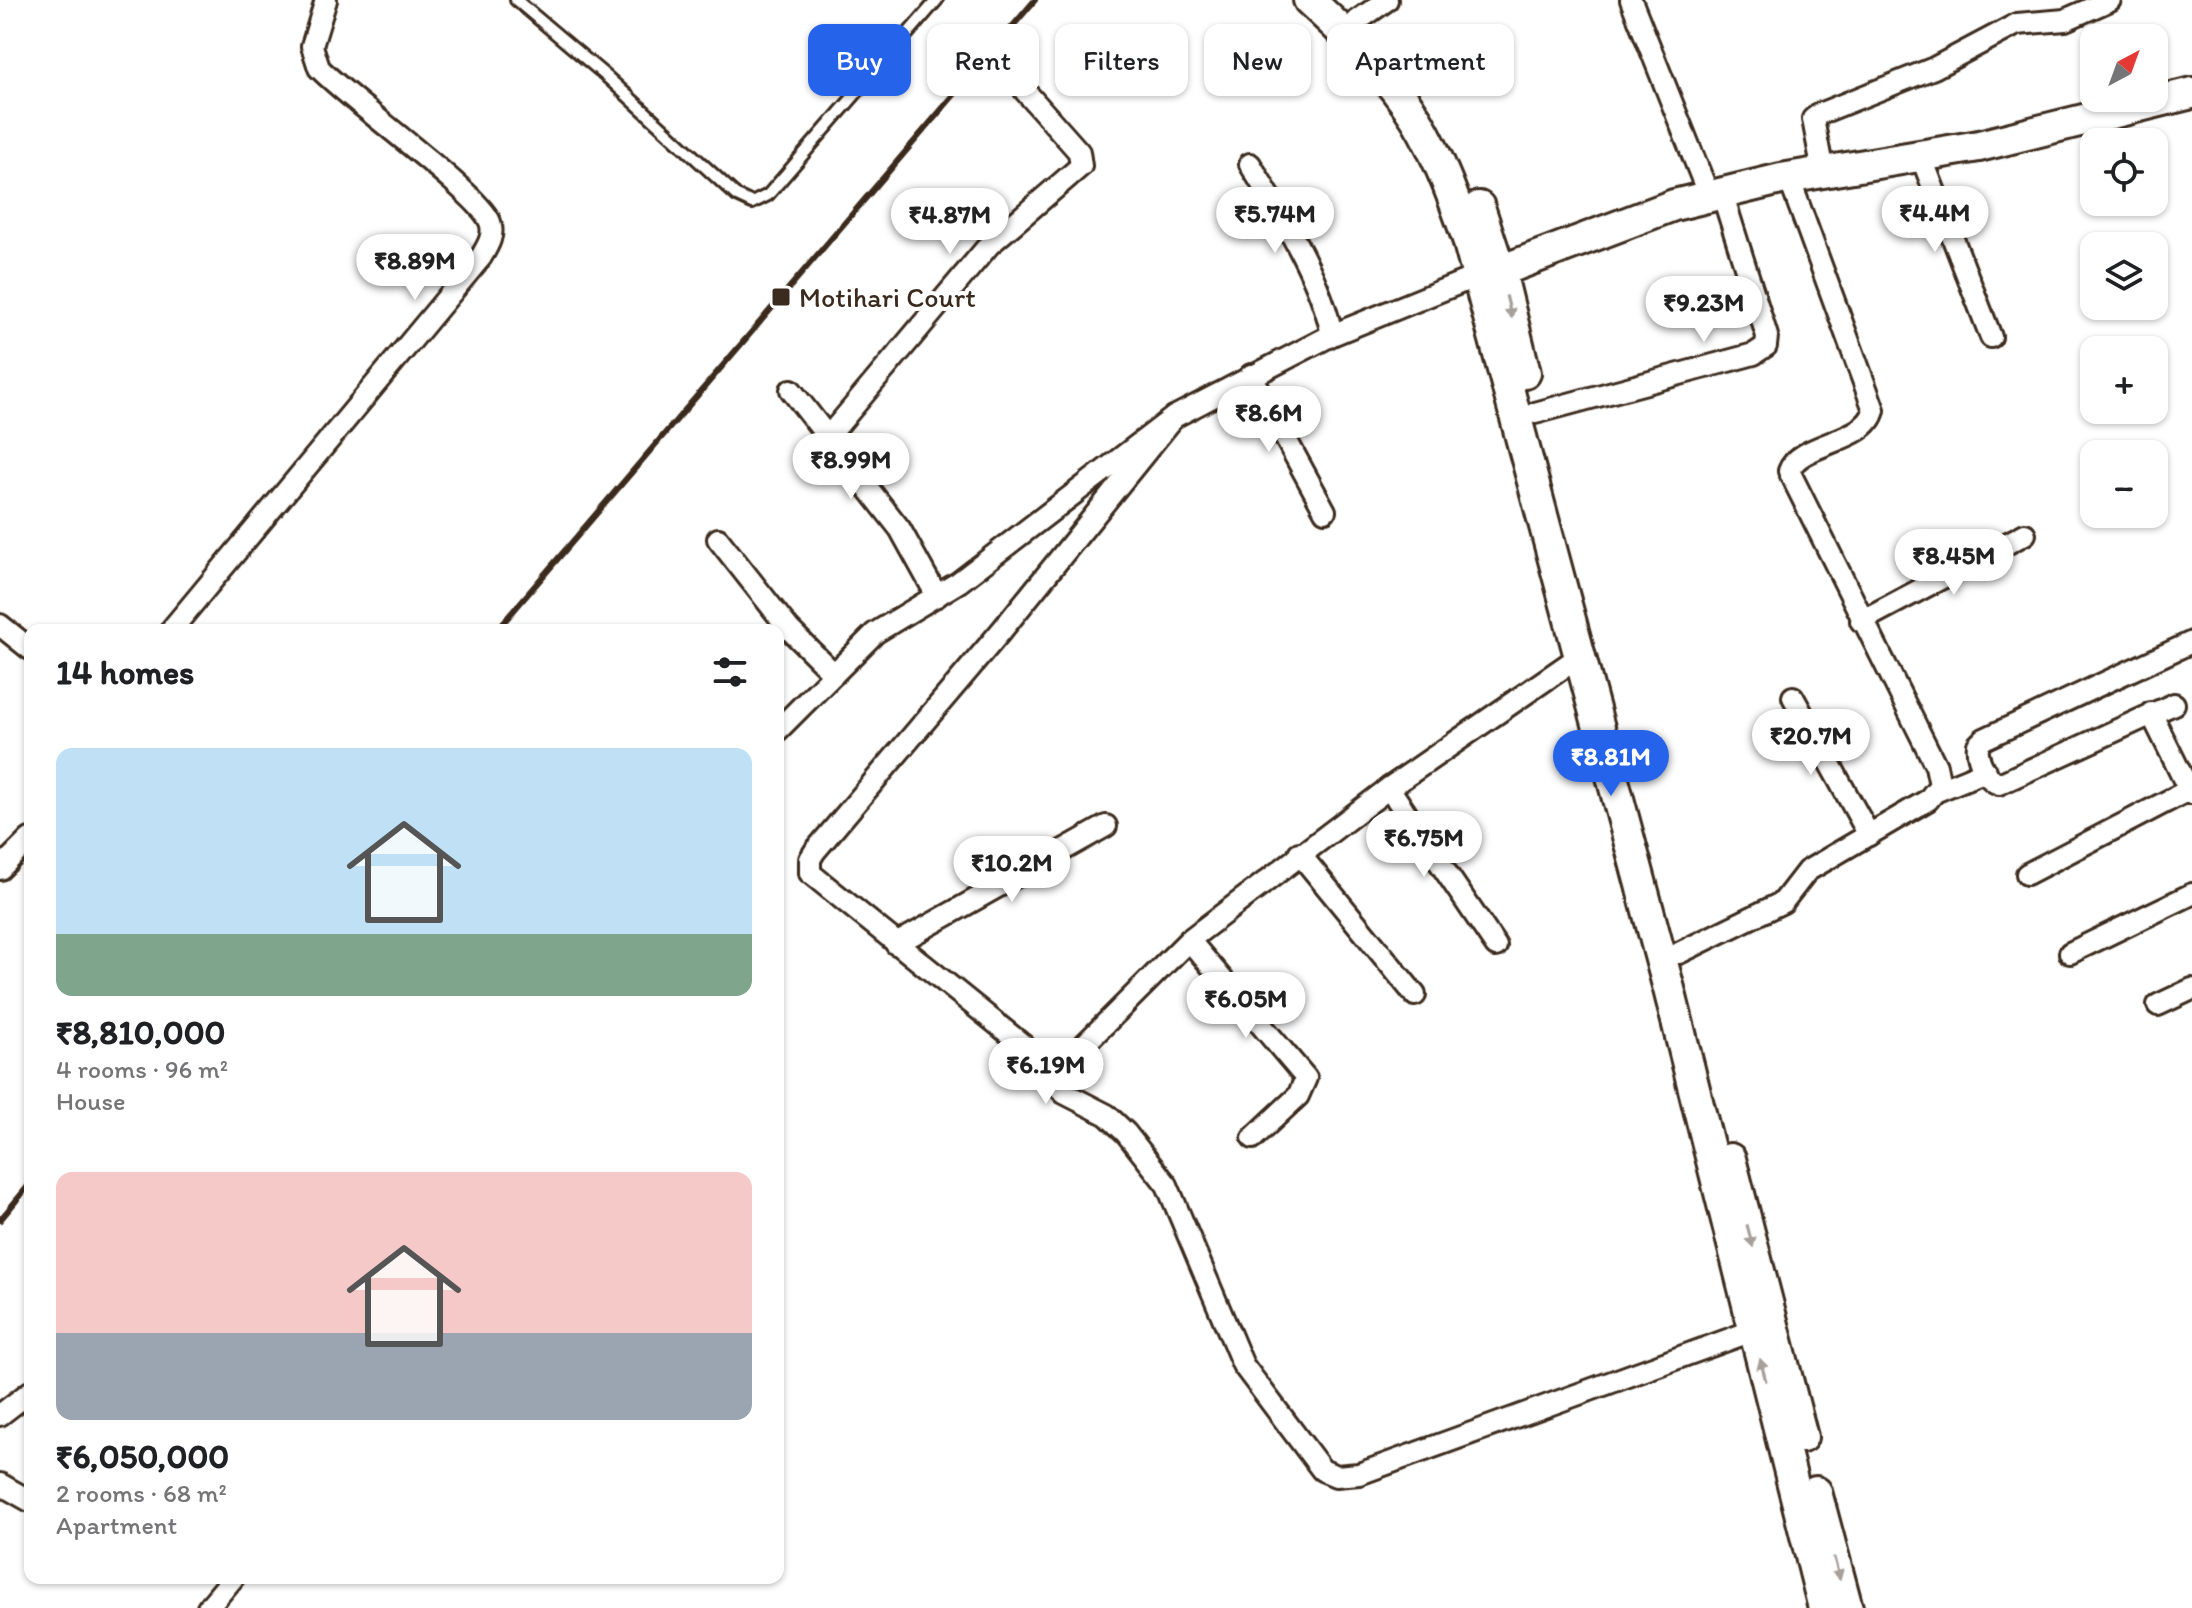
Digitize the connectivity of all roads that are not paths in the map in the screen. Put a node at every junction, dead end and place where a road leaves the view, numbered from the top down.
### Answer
1 (326, 0) edge
2 (516, 0) edge
3 (937, 0) edge
4 (1309, 0) edge
5 (1387, 0) edge
6 (1631, 0) edge
7 (2110, 0) edge
8 (1347, 11) edge
9 (2192, 93) edge
10 (1029, 96) edge
11 (1921, 156) junction
12 (1250, 164) dead end
13 (1823, 172) junction
14 (1789, 178) junction
15 (1715, 195) junction
16 (1488, 272) junction
17 (1332, 335) junction
18 (1991, 337) dead end
19 (1251, 375) junction
20 (791, 390) dead end
21 (1535, 413) junction
22 (1174, 417) junction
23 (828, 437) junction
24 (1325, 511) dead end
25 (2025, 534) dead end
26 (718, 539) dead end
27 (937, 596) junction
28 (1861, 621) junction
29 (176, 624) edge
30 (0, 625) edge
31 (2192, 642) edge
32 (24, 644) edge
33 (1580, 656) junction
34 (834, 674) junction
35 (1793, 697) dead end
36 (2174, 704) dead end
37 (2151, 713) junction
38 (784, 724) edge
39 (1986, 771) junction
40 (1389, 788) junction
41 (1937, 791) junction
42 (2191, 792) edge
43 (1106, 826) dead end
44 (1869, 835) junction
45 (24, 845) edge
46 (1299, 853) junction
47 (0, 869) edge
48 (2027, 874) dead end
49 (2192, 894) edge
50 (1189, 940) junction
51 (896, 944) junction
52 (1496, 946) dead end
53 (1679, 953) junction
54 (2070, 953) dead end
55 (2192, 989) edge
56 (1415, 995) dead end
57 (2158, 1005) dead end
58 (1050, 1079) junction
59 (1253, 1138) dead end
60 (1752, 1331) junction
61 (24, 1397) edge
62 (0, 1415) edge
63 (0, 1484) edge
64 (24, 1498) edge
65 (228, 1584) edge
66 (208, 1608) edge
67 (1824, 1608) edge
68 (1847, 1608) edge

1 - 29 street
2 - 3 lane
4 - 16 main road
5 - 8 street
6 - 15 street
7 - 13 street
8 - 16 main road
9 - 11 main road
10 - 23 street
11 - 13 main road
11 - 18 street
12 - 17 street
13 - 14 main road
14 - 15 main road
14 - 28 street
15 - 16 main road
15 - 21 street
16 - 17 street
16 -> 21 main road
16 - 33 main road
17 - 19 street
19 - 22 street
19 - 24 street
20 - 23 street
21 - 53 main road
22 - 27 street
22 - 51 street
23 - 27 street
25 - 28 street
26 - 34 street
27 - 34 street
28 - 41 street
30 - 32 street
31 - 39 street
33 - 40 street
33 - 60 main road
34 - 38 street
35 - 44 street
36 - 37 street
37 - 39 street
37 - 42 street
39 - 41 street
40 - 46 street
40 - 52 street
41 - 44 street
42 - 48 street
43 - 51 street
44 - 53 street
45 - 47 street
46 - 50 street
46 - 56 street
49 - 54 street
50 - 58 street
50 - 59 street
51 - 58 street
53 -> 68 main road
55 - 57 street
58 - 60 street
67 -> 60 main road
61 - 62 street
63 - 64 street
65 - 66 street

